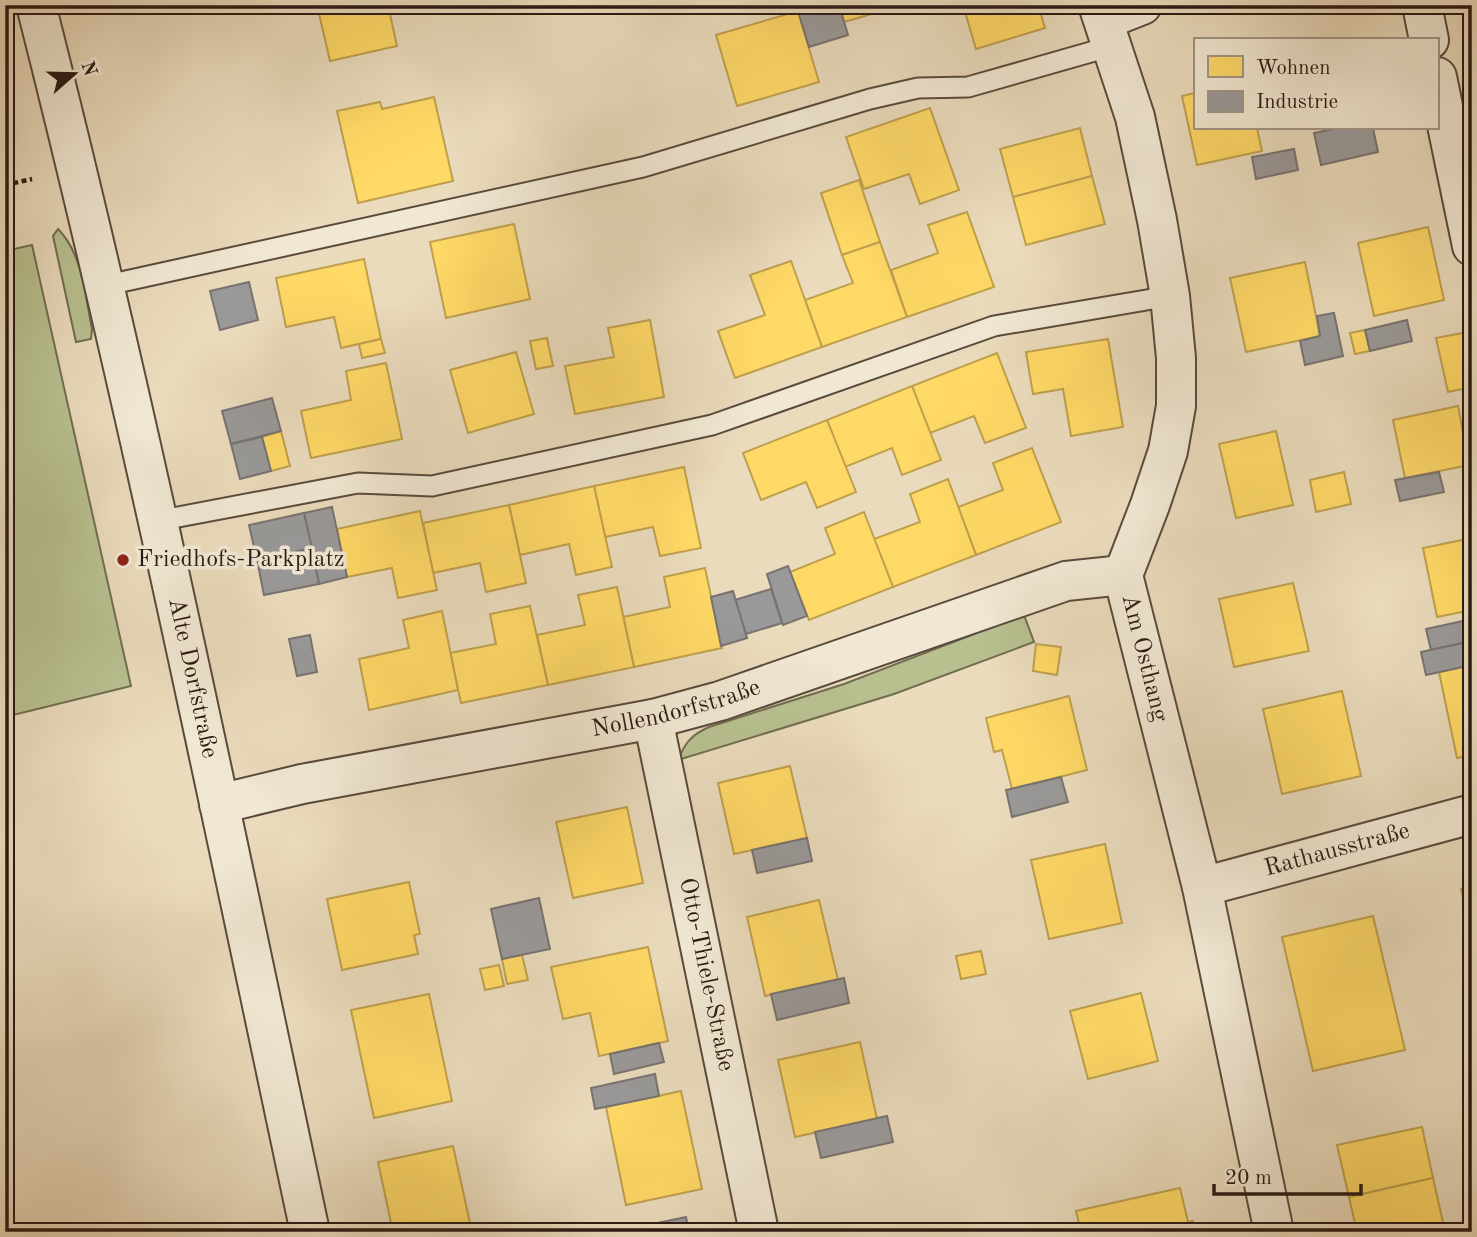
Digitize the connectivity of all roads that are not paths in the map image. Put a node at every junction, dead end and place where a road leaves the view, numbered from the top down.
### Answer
1 (36, 5) edge
2 (1142, 5) edge
3 (1422, 5) edge
4 (1104, 24) edge
5 (1429, 38) edge
6 (1438, 82) edge
7 (1472, 246) edge
8 (103, 286) junction
9 (1170, 296) junction
10 (157, 522) junction
11 (1123, 575) junction
12 (653, 719) junction
13 (219, 804) junction
14 (1472, 814) edge
15 (1202, 887) junction
16 (310, 1232) edge
17 (759, 1232) edge
18 (1274, 1232) edge

1 - 8 street, Alte Dorfstraße
2 - 4 street
3 - 5 street
4 - 8 lane
4 - 9 street, Am Osthang
6 - 7 street
8 - 10 street, Alte Dorfstraße
9 - 10 lane
9 - 11 street, Am Osthang
10 - 13 street, Alte Dorfstraße
11 - 12 street, Nollendorfstraße
11 - 15 street, Am Osthang
12 - 13 street, Nollendorfstraße
12 - 17 street, Otto-Thiele-Straße
13 - 16 street, Alte Dorfstraße
14 - 15 street, Rathausstraße
15 - 18 street, Am Osthang

